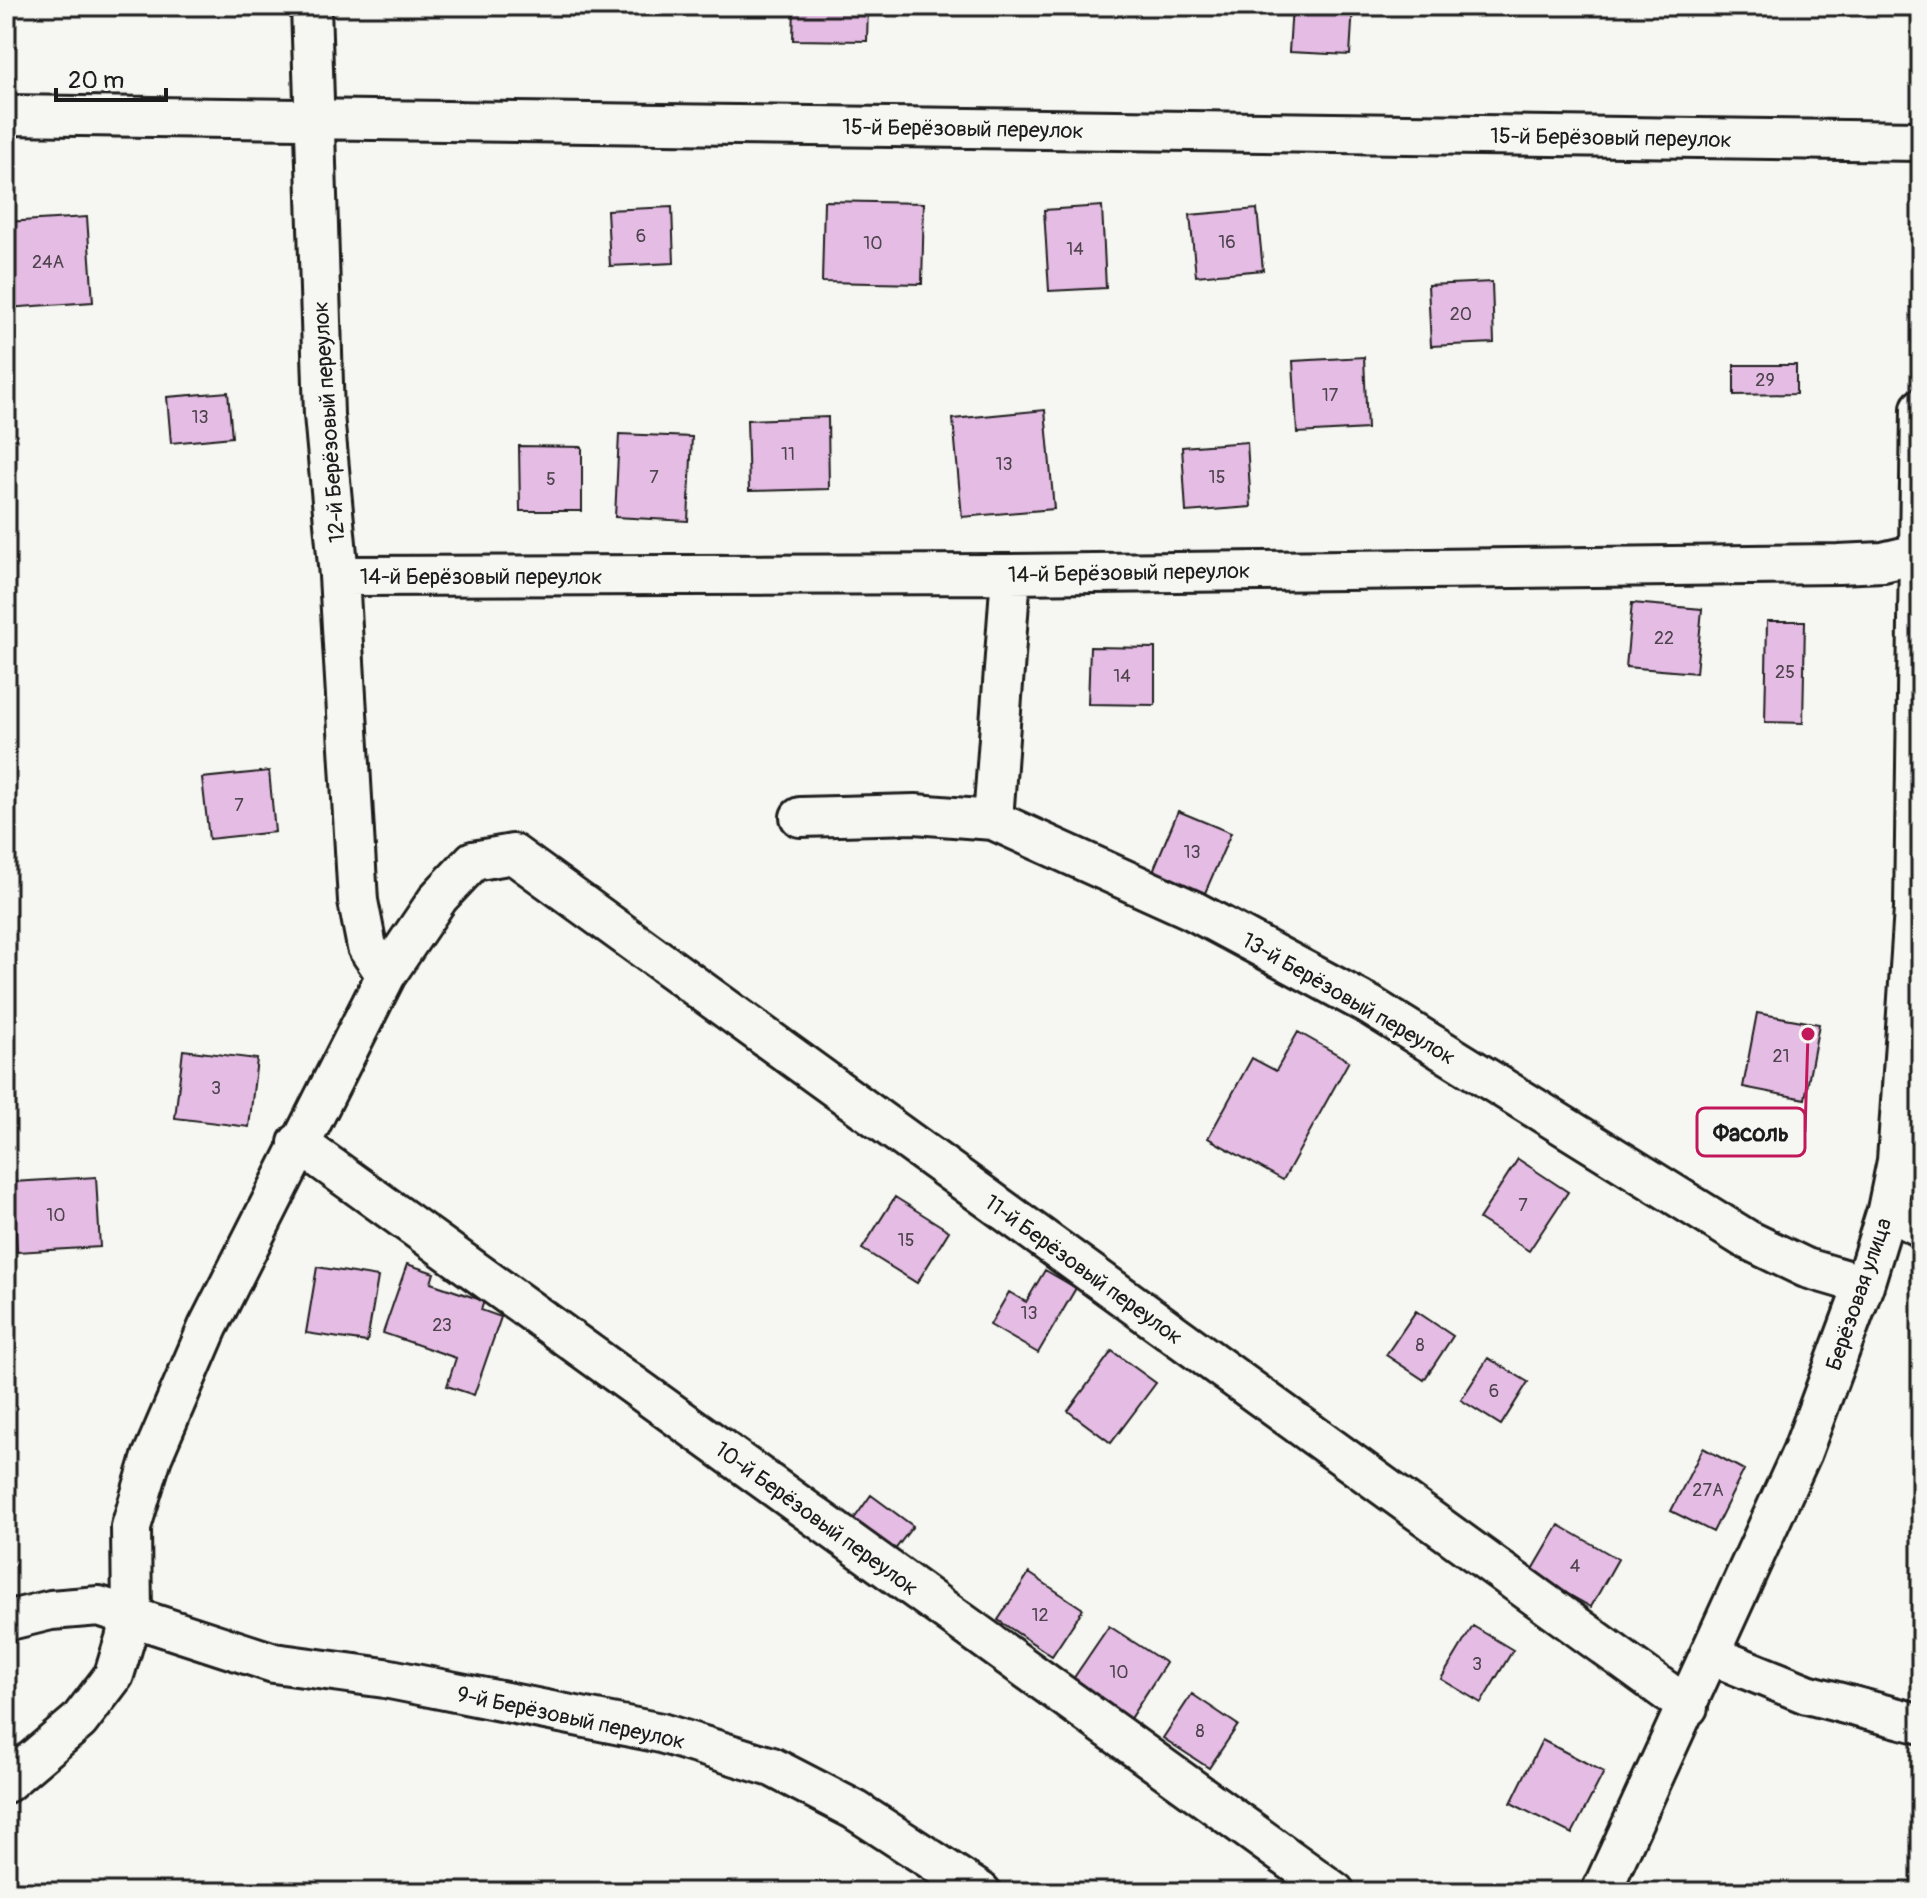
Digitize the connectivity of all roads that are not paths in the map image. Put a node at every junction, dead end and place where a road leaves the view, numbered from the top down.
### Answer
1 (311, 6) edge
2 (6, 115) edge
3 (313, 120) junction
4 (1921, 141) edge
5 (1921, 408) edge
6 (1919, 554) edge
7 (1011, 574) junction
8 (339, 576) junction
9 (800, 817) dead end
10 (993, 820) junction
11 (1917, 909) edge
12 (386, 975) junction
13 (298, 1143) junction
14 (1887, 1210) junction
15 (1921, 1227) edge
16 (1864, 1285) junction
17 (132, 1616) junction
18 (6, 1621) edge
19 (1711, 1655) junction
20 (1688, 1707) junction
21 (1921, 1724) edge
22 (6, 1783) edge
23 (981, 1892) edge
24 (1335, 1892) edge
25 (1601, 1892) edge

1 - 3 street, 12-й Берёзовый переулок
2 - 3 street, 15-й Берёзовый переулок
3 - 4 street, 15-й Берёзовый переулок
3 - 8 street, 12-й Берёзовый переулок
5 - 6 street, Берёзовая улица
6 - 7 street, 14-й Берёзовый переулок
6 - 11 street, Берёзовая улица
7 - 8 street, 14-й Берёзовый переулок
7 - 10 street
8 - 12 street, 12-й Берёзовый переулок
9 - 10 street, 13-й Берёзовый переулок
10 - 16 street, 13-й Берёзовый переулок
11 - 14 street, Берёзовая улица
12 - 13 street
12 - 20 street, 11-й Берёзовый переулок
13 - 17 street
13 - 24 street, 10-й Берёзовый переулок
14 - 15 street
14 - 16 street, Берёзовая улица
16 - 19 street, Берёзовая улица
17 - 18 street, 9-й Берёзовый переулок
17 - 22 street
17 - 23 street, 9-й Берёзовый переулок
19 - 20 street, Берёзовая улица
19 - 21 street
20 - 25 street, Берёзовая улица

